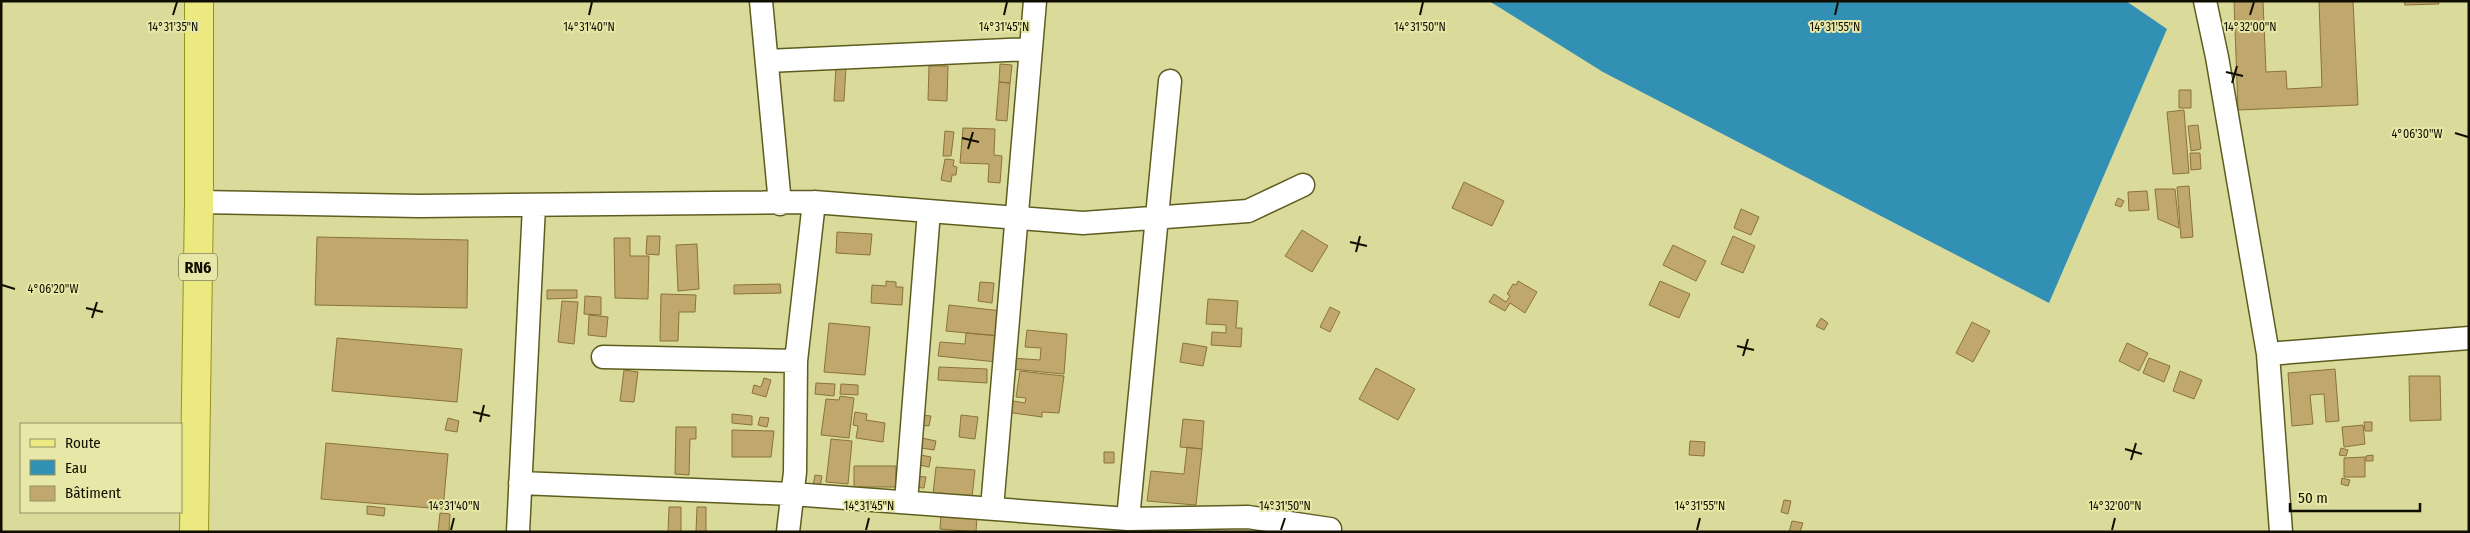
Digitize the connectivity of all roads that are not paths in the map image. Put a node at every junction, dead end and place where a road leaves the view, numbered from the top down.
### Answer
1 (199, 1) edge
2 (761, 1) edge
3 (1035, 1) edge
4 (2204, 1) edge
5 (1031, 49) junction
6 (767, 61) junction
7 (1170, 81) dead end
8 (1302, 185) dead end
9 (199, 202) junction
10 (814, 202) junction
11 (780, 204) junction
12 (534, 206) junction
13 (929, 211) junction
14 (1158, 216) junction
15 (1016, 217) junction
16 (2469, 338) edge
17 (2268, 354) junction
18 (604, 356) dead end
19 (796, 361) junction
20 (520, 483) junction
21 (792, 494) junction
22 (906, 502) junction
23 (992, 508) junction
24 (1128, 519) junction
25 (1330, 529) dead end
26 (194, 532) edge
27 (518, 532) edge
28 (788, 532) edge
29 (2281, 532) edge

1 - 9 main road, RN6
2 - 6 street
3 - 5 street
4 - 17 street
5 - 6 street
5 - 15 street
6 - 11 street
7 - 14 street
8 - 14 street
9 - 12 street
9 - 26 main road, RN6
10 - 11 street
10 - 13 street
10 - 19 street
11 - 12 street
12 - 20 street
13 - 15 street
13 - 22 street
14 - 15 street
14 - 24 street
15 - 23 street
16 - 17 street
17 - 29 street
18 - 19 street
19 - 21 street
20 - 21 street
20 - 27 street
21 - 22 street
21 - 28 street
22 - 23 street
23 - 24 street
24 - 25 street

